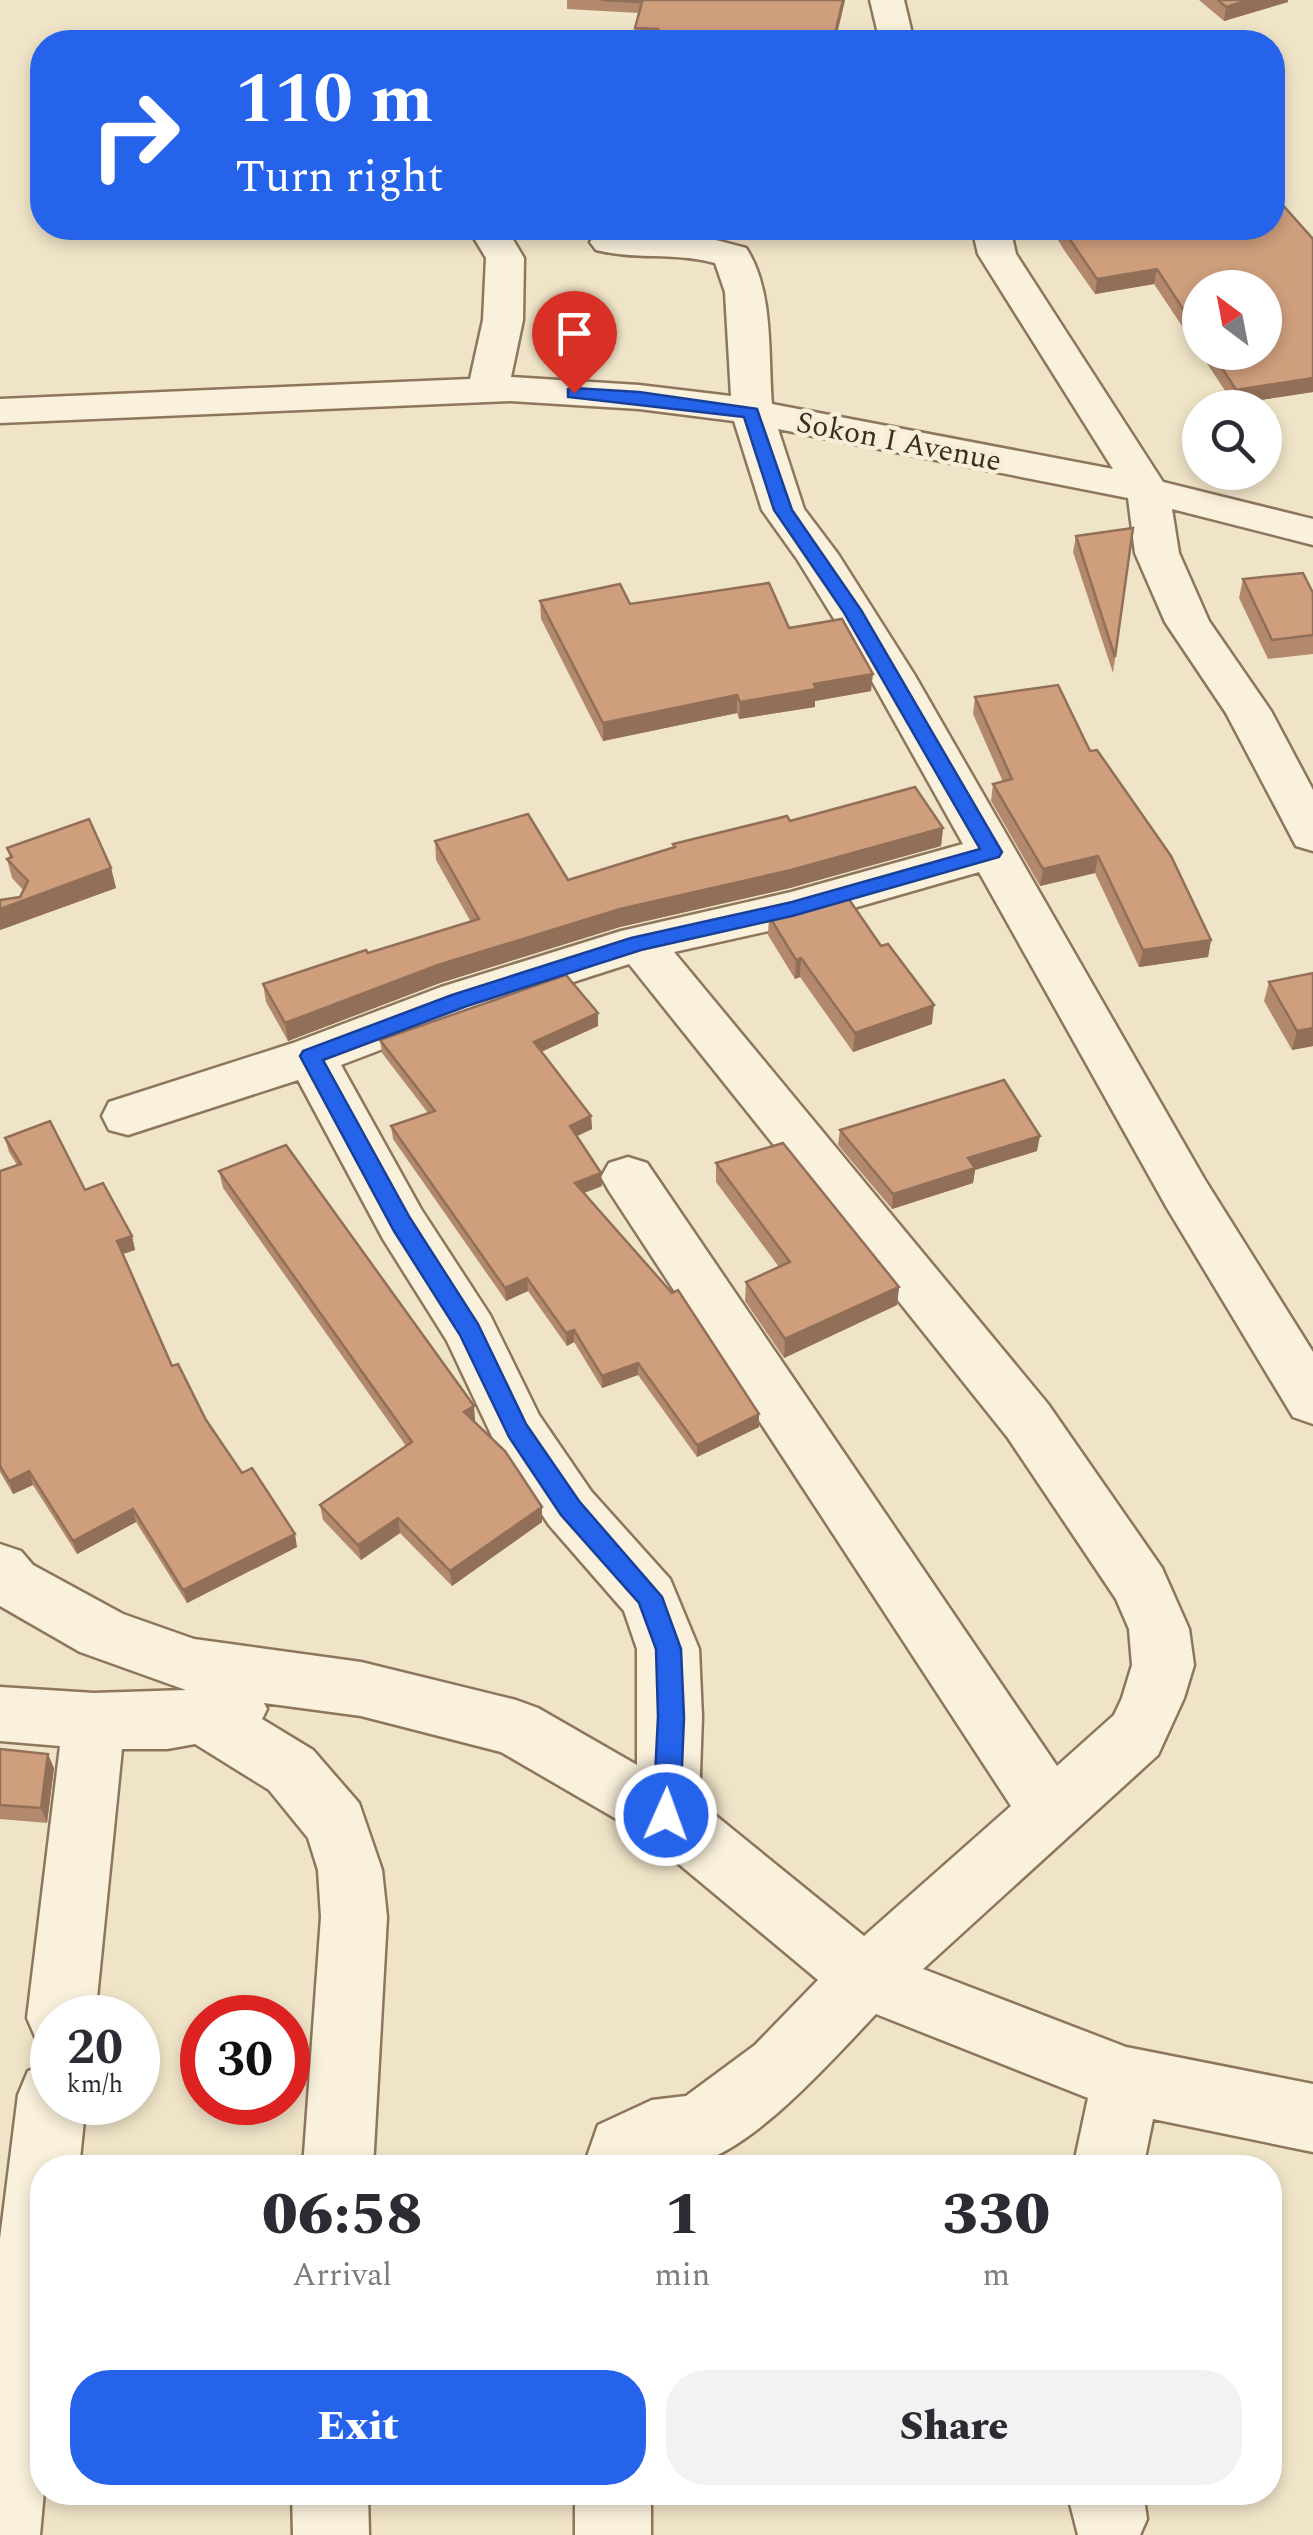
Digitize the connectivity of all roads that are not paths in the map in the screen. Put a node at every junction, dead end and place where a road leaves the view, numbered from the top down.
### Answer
1 (887, 0) edge
2 (894, 30) edge
3 (494, 240) edge
4 (994, 240) edge
5 (609, 242) dead end
6 (488, 390) junction
7 (0, 411) edge
8 (752, 413) junction
9 (1148, 491) junction
10 (1313, 532) edge
11 (1313, 835) edge
12 (992, 852) junction
13 (639, 943) junction
14 (310, 1056) junction
15 (128, 1116) dead end
16 (628, 1177) dead end
17 (1313, 1402) edge
18 (0, 1568) edge
19 (361, 1689) junction
20 (0, 1714) edge
21 (202, 1714) junction
22 (94, 1722) junction
23 (1050, 1811) junction
24 (666, 1815) junction
25 (865, 1978) junction
26 (64, 1995) edge
27 (1126, 2080) junction
28 (1313, 2118) edge
29 (49, 2125) edge
30 (45, 2155) edge
31 (339, 2155) edge
32 (622, 2155) edge
33 (1111, 2155) edge
34 (30, 2288) edge
35 (330, 2505) edge
36 (613, 2505) edge
37 (2, 2535) edge
38 (331, 2535) edge
39 (614, 2535) edge

1 - 2 street
3 - 6 street
4 - 9 street
5 - 8 street
6 - 7 street, Sokon I Avenue
6 - 8 street, Sokon I Avenue
8 - 9 street, Sokon I Avenue
8 - 12 street
9 - 10 street, Sokon I Avenue
9 - 11 street
12 - 13 street
12 - 17 street
13 - 14 street
13 - 23 street
14 - 15 street
14 - 24 street
16 - 23 street
18 - 19 street
19 - 21 street
19 - 24 street
20 - 22 street
21 - 22 street
21 - 31 street
22 - 26 street
23 - 25 street
24 - 25 street
25 - 27 street
25 - 32 street
27 - 28 street
27 - 33 street
29 - 30 street
34 - 37 street
35 - 38 street
36 - 39 street

